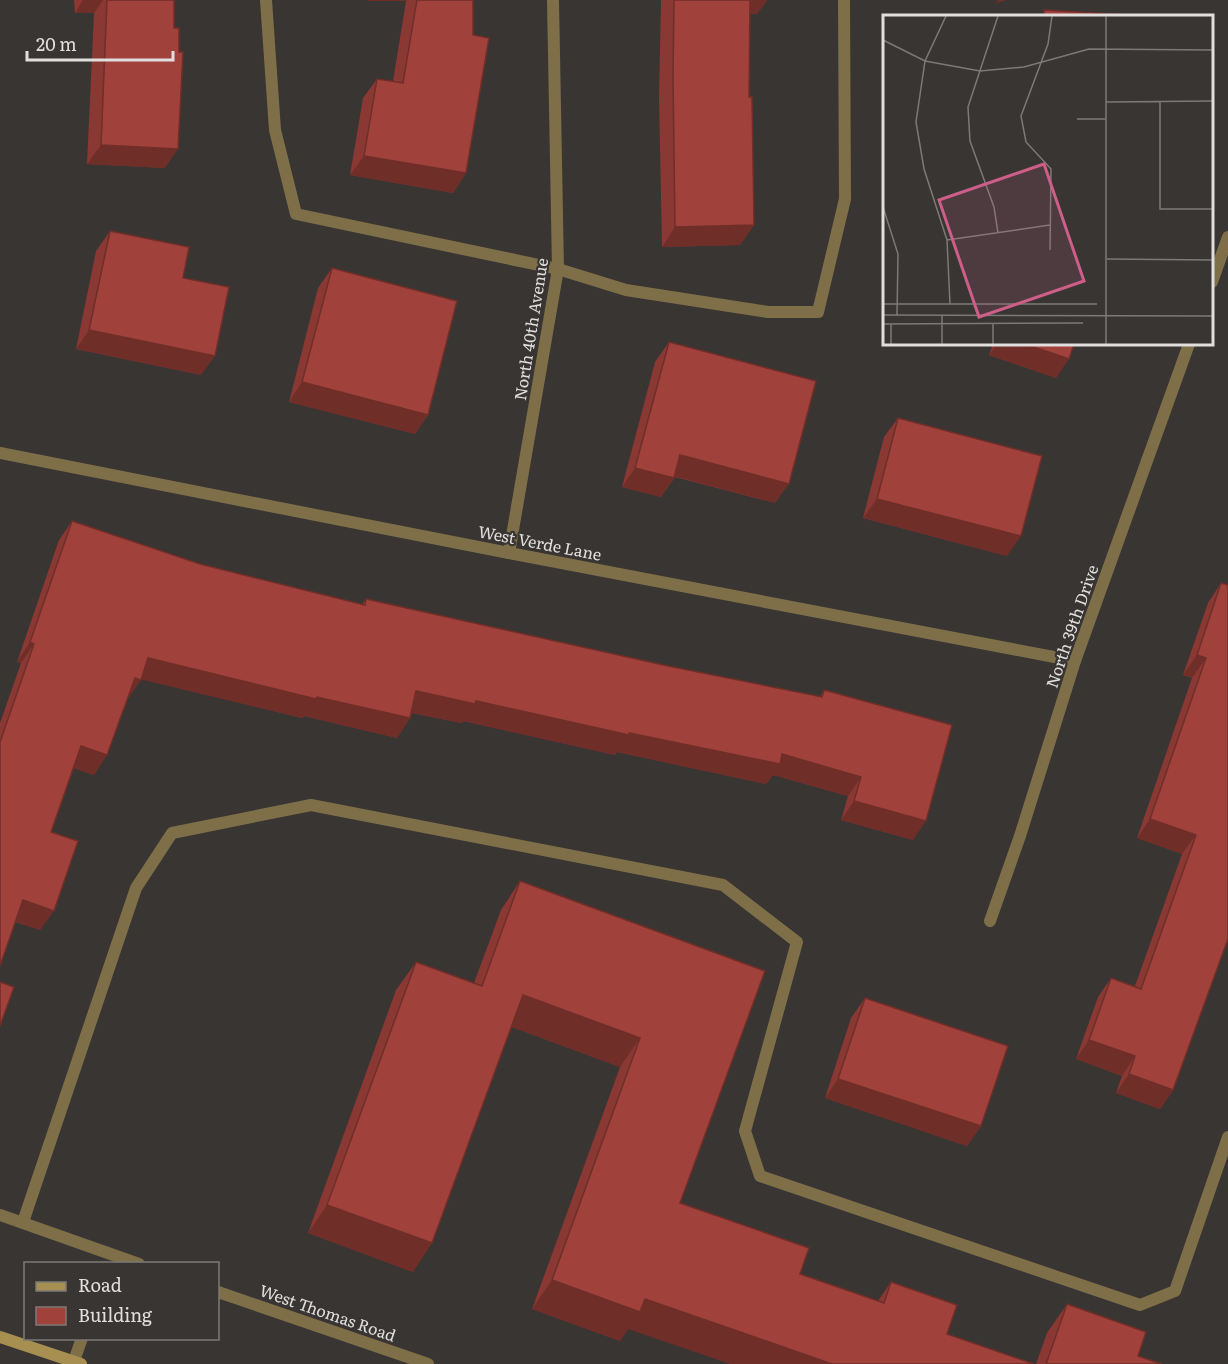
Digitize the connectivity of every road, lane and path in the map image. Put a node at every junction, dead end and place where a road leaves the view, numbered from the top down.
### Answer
1 (266, 0) edge
2 (553, 0) edge
3 (844, 0) edge
4 (1228, 237) edge
5 (558, 269) junction
6 (1213, 279) edge
7 (1189, 345) edge
8 (0, 453) edge
9 (509, 553) junction
10 (1075, 661) junction
11 (990, 921) dead end
12 (1228, 1137) edge
13 (0, 1215) edge
14 (23, 1222) junction
15 (111, 1259) edge
16 (132, 1262) edge
17 (219, 1292) edge
18 (0, 1336) edge
19 (82, 1340) edge
20 (77, 1363) edge
21 (428, 1364) edge

1 - 5 street
2 - 5 street, North 40th Avenue
3 - 5 street
4 - 6 street
5 - 9 street, North 40th Avenue
7 - 10 street, North 39th Drive
8 - 9 street, West Verde Lane
9 - 10 street, West Verde Lane
10 - 11 street, North 39th Drive
12 - 14 street
13 - 14 street
14 - 15 street
15 - 16 street
17 - 21 street, West Thomas Road
18 - 20 main road
19 - 20 street

